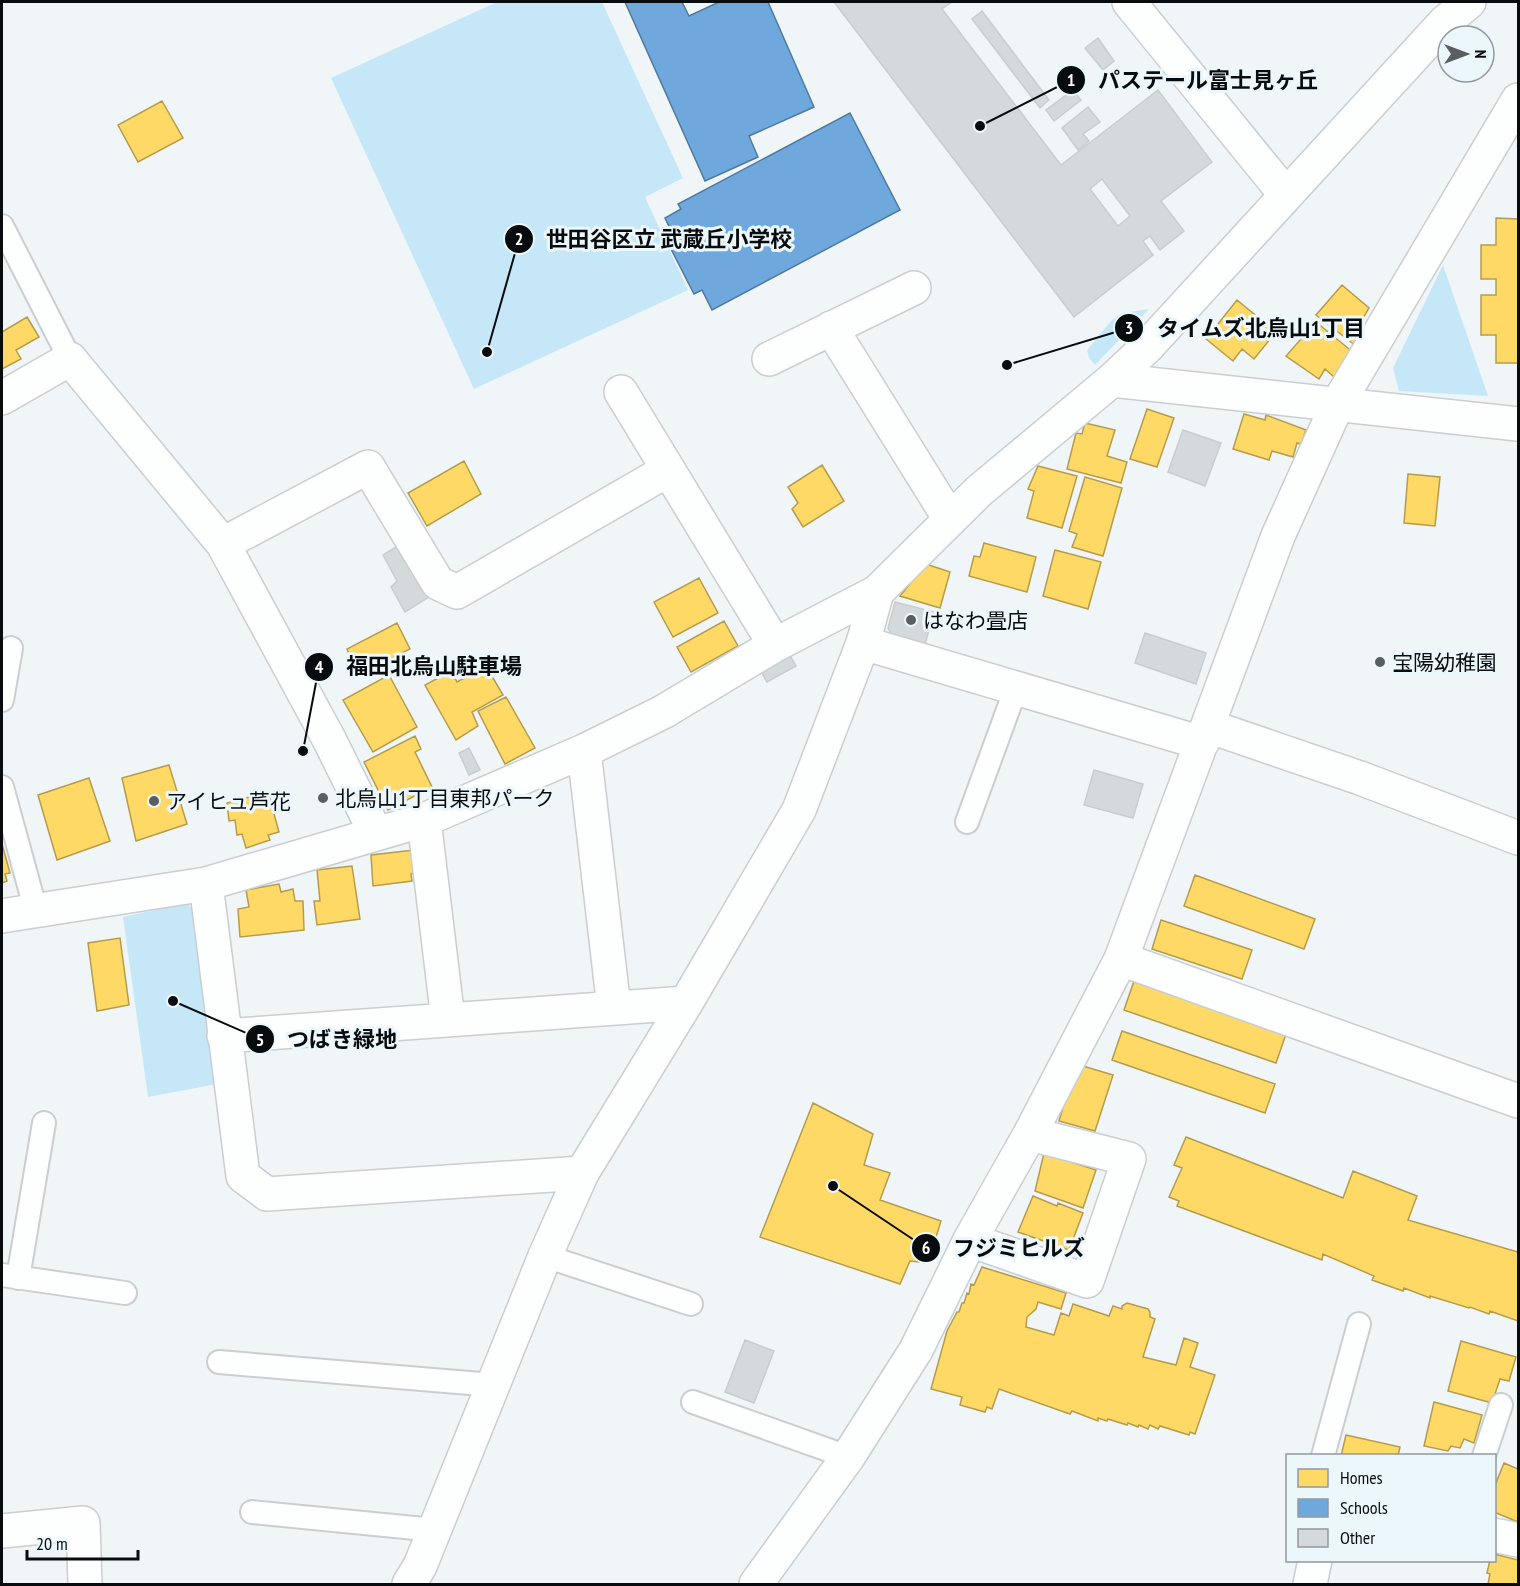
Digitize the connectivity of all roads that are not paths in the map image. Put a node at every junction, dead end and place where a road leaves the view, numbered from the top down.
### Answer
1 (1129, 2) edge
2 (1469, 2) edge
3 (1518, 100) edge
4 (1286, 195) junction
5 (2, 226) edge
6 (914, 288) dead end
7 (831, 328) junction
8 (70, 359) junction
9 (769, 359) dead end
10 (1112, 380) junction
11 (621, 392) dead end
12 (2, 398) edge
13 (1337, 405) junction
14 (1518, 424) edge
15 (668, 470) junction
16 (950, 519) junction
17 (223, 544) junction
18 (878, 592) junction
19 (863, 643) junction
20 (775, 645) junction
21 (11, 648) dead end
22 (1016, 688) junction
23 (2, 700) edge
24 (1205, 735) junction
25 (584, 751) junction
26 (2, 787) edge
27 (424, 820) junction
28 (967, 822) dead end
29 (376, 834) junction
30 (1518, 838) edge
31 (206, 884) junction
32 (36, 911) junction
33 (2, 916) edge
34 (1120, 959) junction
35 (686, 1002) junction
36 (614, 1008) junction
37 (448, 1020) junction
38 (224, 1036) junction
39 (1518, 1101) edge
40 (44, 1123) dead end
41 (1030, 1134) junction
42 (582, 1173) junction
43 (970, 1240) junction
44 (545, 1256) junction
45 (10, 1277) edge
46 (125, 1293) dead end
47 (691, 1304) dead end
48 (1359, 1324) dead end
49 (219, 1362) dead end
50 (493, 1385) junction
51 (693, 1402) dead end
52 (1501, 1405) dead end
53 (1323, 1454) edge
54 (1484, 1454) edge
55 (848, 1457) junction
56 (252, 1512) dead end
57 (435, 1530) junction
58 (2, 1531) edge
59 (1496, 1535) edge
60 (1518, 1540) edge
61 (1315, 1562) edge
62 (85, 1584) edge
63 (410, 1584) edge
64 (756, 1584) edge
65 (1310, 1584) edge

1 - 4 street
2 - 4 street
3 - 13 street
4 - 10 street
5 - 8 lane
6 - 7 street
7 - 9 street
7 - 16 street
8 - 12 street
8 - 17 street
10 - 13 street
10 - 16 street
11 - 15 street
13 - 14 street
13 - 24 street
15 - 17 street
15 - 20 street
16 - 18 street
17 - 29 street
18 - 19 street
18 - 20 street
19 - 22 street
19 - 35 street
20 - 25 street
21 - 23 lane
22 - 24 street
22 - 28 lane
24 - 30 street
24 - 34 street
25 - 27 street
25 - 36 street
26 - 32 lane
27 - 29 street
27 - 37 street
29 - 31 street
31 - 32 street
31 - 38 street
32 - 33 street
34 - 39 street
34 - 41 street
35 - 36 street
35 - 42 street
36 - 37 street
37 - 38 street
38 - 42 street
40 - 45 lane
41 - 43 street
41 - 43 street
42 - 44 street
43 - 55 street
44 - 47 lane
44 - 50 street
45 - 46 lane
48 - 53 lane
49 - 50 lane
50 - 57 street
51 - 55 lane
52 - 54 lane
55 - 64 street
56 - 57 lane
57 - 63 street
58 - 62 street
59 - 60 street
61 - 65 street

